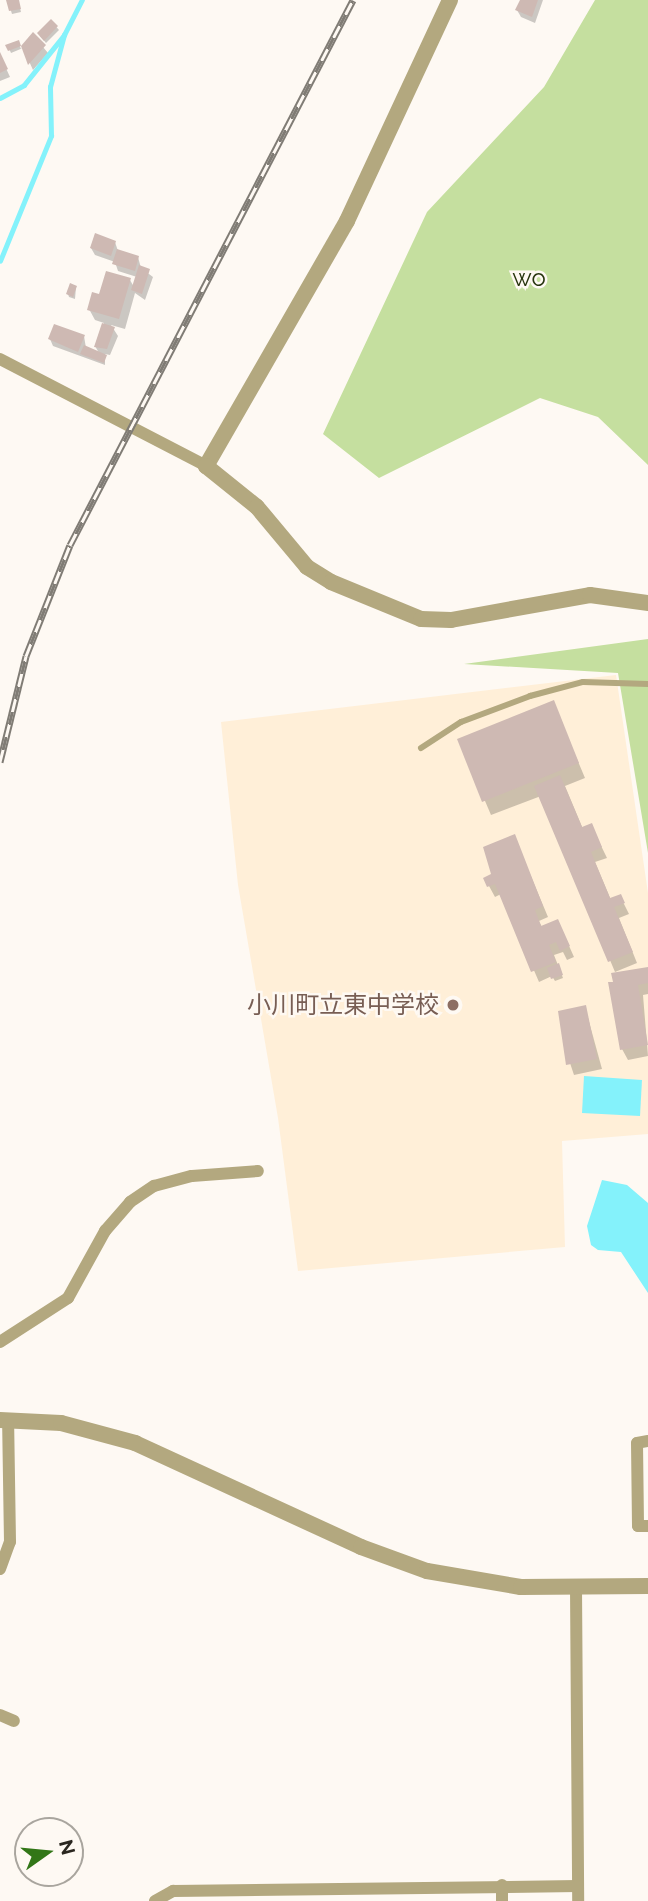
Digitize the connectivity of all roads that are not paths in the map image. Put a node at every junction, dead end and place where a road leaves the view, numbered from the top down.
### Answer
1 (450, 0) edge
2 (0, 359) edge
3 (206, 466) junction
4 (648, 603) edge
5 (648, 684) edge
6 (421, 748) dead end
7 (258, 1171) dead end
8 (0, 1342) edge
9 (4, 1420) edge
10 (648, 1441) edge
11 (648, 1526) edge
12 (0, 1569) edge
13 (648, 1586) edge
14 (576, 1587) junction
15 (0, 1715) edge
16 (14, 1721) dead end
17 (502, 1885) junction
18 (578, 1886) junction
19 (428, 1887) junction
20 (280, 1895) edge
21 (355, 1895) edge
22 (205, 1896) edge
23 (155, 1901) edge
24 (428, 1901) edge
25 (502, 1901) edge
26 (578, 1901) edge

1 - 3 street
2 - 3 street
3 - 4 street
5 - 6 lane
7 - 8 street
9 - 12 street
9 - 14 street
10 - 11 street
13 - 14 street
14 - 18 street
15 - 16 street
17 - 18 street
17 - 19 street
17 - 25 street
18 - 26 street
19 - 21 street
19 - 24 street
20 - 21 street
20 - 22 street
22 - 23 street

